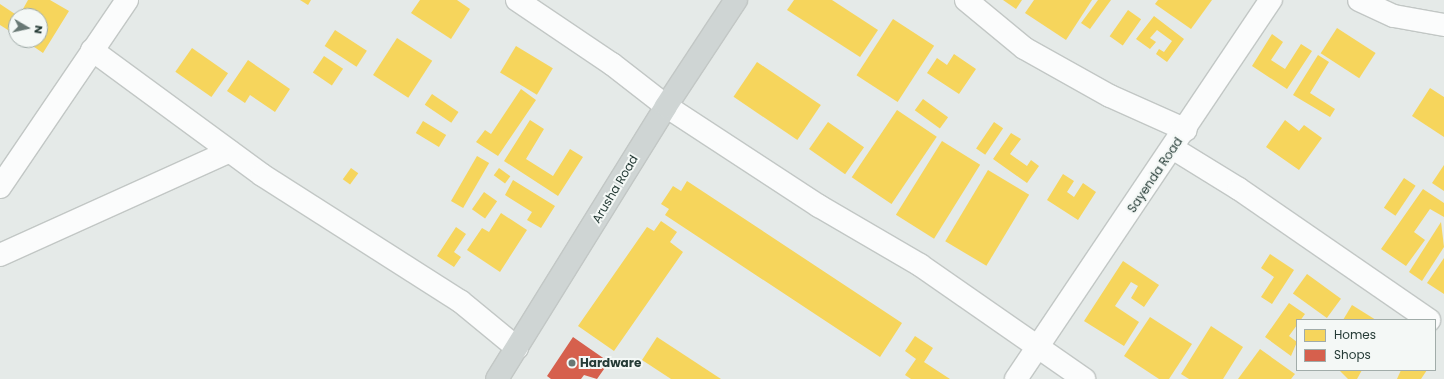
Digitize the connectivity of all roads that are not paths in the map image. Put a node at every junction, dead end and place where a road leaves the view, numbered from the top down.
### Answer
1 (127, 0) edge
2 (517, 0) edge
3 (736, 0) edge
4 (966, 0) edge
5 (1271, 0) edge
6 (1359, 0) edge
7 (1444, 25) edge
8 (92, 50) junction
9 (666, 106) junction
10 (1186, 130) junction
11 (1174, 149) junction
12 (230, 151) junction
13 (0, 187) edge
14 (0, 255) edge
15 (1428, 319) edge
16 (1436, 325) edge
17 (1444, 331) edge
18 (517, 348) junction
19 (1037, 349) junction
20 (497, 379) edge
21 (1016, 379) edge
22 (1084, 379) edge

1 - 8 street
2 - 9 street
3 - 9 main road, Arusha Road
4 - 10 street
5 - 10 street, Sayenda Road
6 - 7 street
8 - 12 street
8 - 13 street
9 - 18 main road, Arusha Road
9 - 19 street
10 - 11 street, Sayenda Road
11 - 15 street
11 - 19 street, Sayenda Road
12 - 14 street
12 - 18 street
16 - 17 street
18 - 20 main road, Arusha Road
19 - 21 street, Sayenda Road
19 - 22 street

